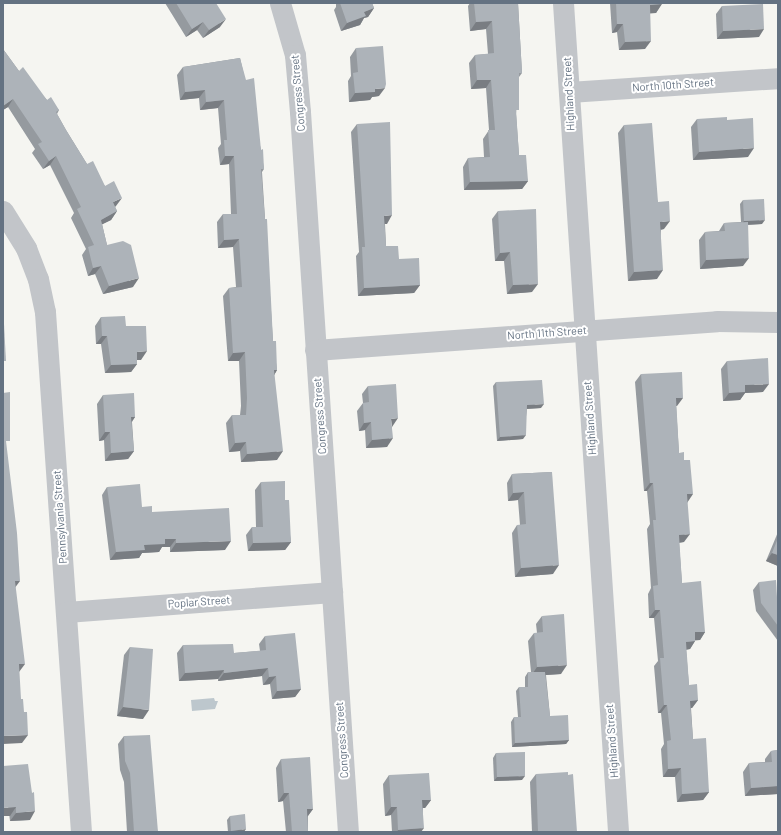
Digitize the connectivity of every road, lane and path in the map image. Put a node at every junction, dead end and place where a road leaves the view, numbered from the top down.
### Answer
1 (280, 3) edge
2 (564, 3) edge
3 (778, 78) edge
4 (569, 92) junction
5 (3, 211) edge
6 (778, 322) edge
7 (584, 330) junction
8 (315, 350) junction
9 (332, 592) junction
10 (66, 612) junction
11 (81, 832) edge
12 (348, 832) edge
13 (618, 832) edge

1 - 8 street, Congress Street
2 - 4 street, Highland Street
3 - 4 street, North 10th Street
4 - 7 street, Highland Street
5 - 10 street, Pennsylvania Street
6 - 7 street, North 11th Street
7 - 8 street, North 11th Street
7 - 13 street, Highland Street
8 - 9 street, Congress Street
9 - 10 street, Poplar Street
9 - 12 street, Congress Street
10 - 11 street, Pennsylvania Street

